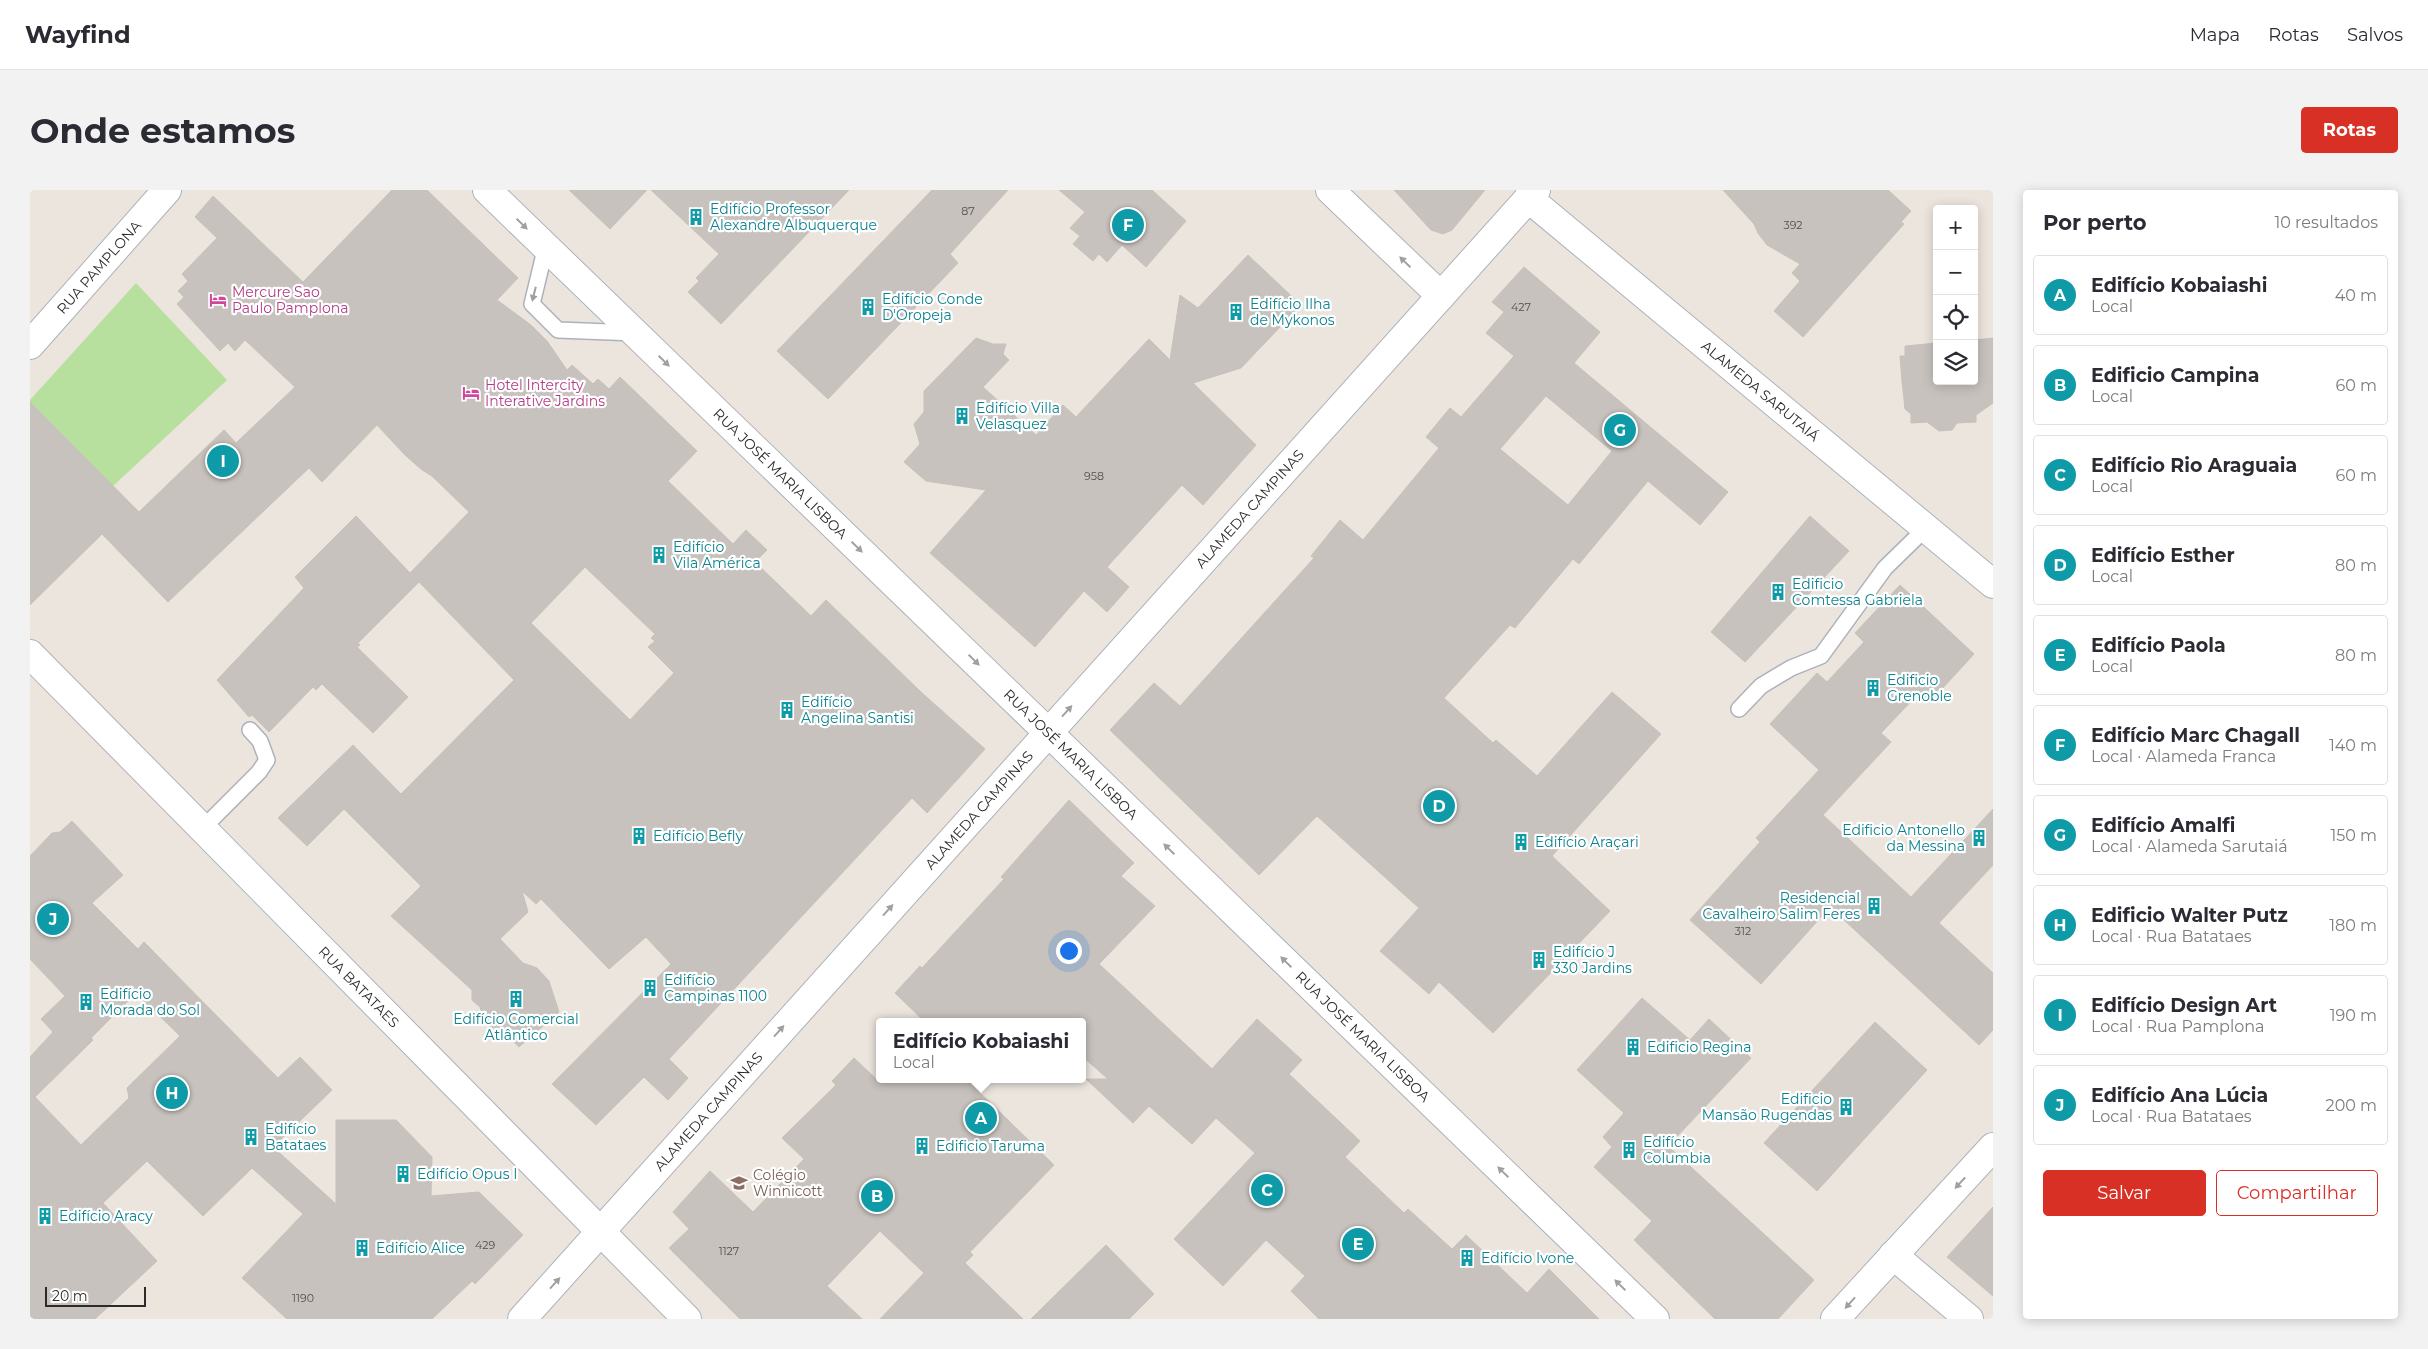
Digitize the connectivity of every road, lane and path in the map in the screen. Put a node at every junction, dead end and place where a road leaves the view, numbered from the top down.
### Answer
1 (167, 190) edge
2 (487, 190) edge
3 (1330, 190) edge
4 (1532, 194) edge
5 (546, 246) junction
6 (1440, 296) junction
7 (636, 333) junction
8 (30, 345) edge
9 (1926, 528) junction
10 (1993, 584) edge
11 (30, 654) edge
12 (1740, 708) dead end
13 (250, 730) dead end
14 (1049, 732) junction
15 (202, 829) junction
16 (1993, 1147) edge
17 (599, 1232) junction
18 (1893, 1255) junction
19 (522, 1319) edge
20 (686, 1319) edge
21 (1655, 1319) edge
22 (1835, 1319) edge
23 (1969, 1319) edge

1 - 8 street, RUA PAMPLONA
2 -> 5 street, RUA JOSÉ MARIA LISBOA
6 -> 3 street
4 - 6 street, ALAMEDA CAMPINAS
4 - 9 street, ALAMEDA SARUTAIÁ
5 - 7 street, RUA JOSÉ MARIA LISBOA
5 -> 7 lane
14 -> 6 street, ALAMEDA CAMPINAS
7 -> 14 street, RUA JOSÉ MARIA LISBOA
9 - 10 street, ALAMEDA SARUTAIÁ
9 - 12 lane
11 - 15 street, RUA BATATAES
13 - 15 lane
17 -> 14 street, ALAMEDA CAMPINAS
21 -> 14 street, RUA JOSÉ MARIA LISBOA
15 - 17 street, RUA BATATAES
16 -> 18 street
19 -> 17 street, ALAMEDA CAMPINAS
17 - 20 street, RUA BATATAES
18 -> 22 street
18 - 23 street

